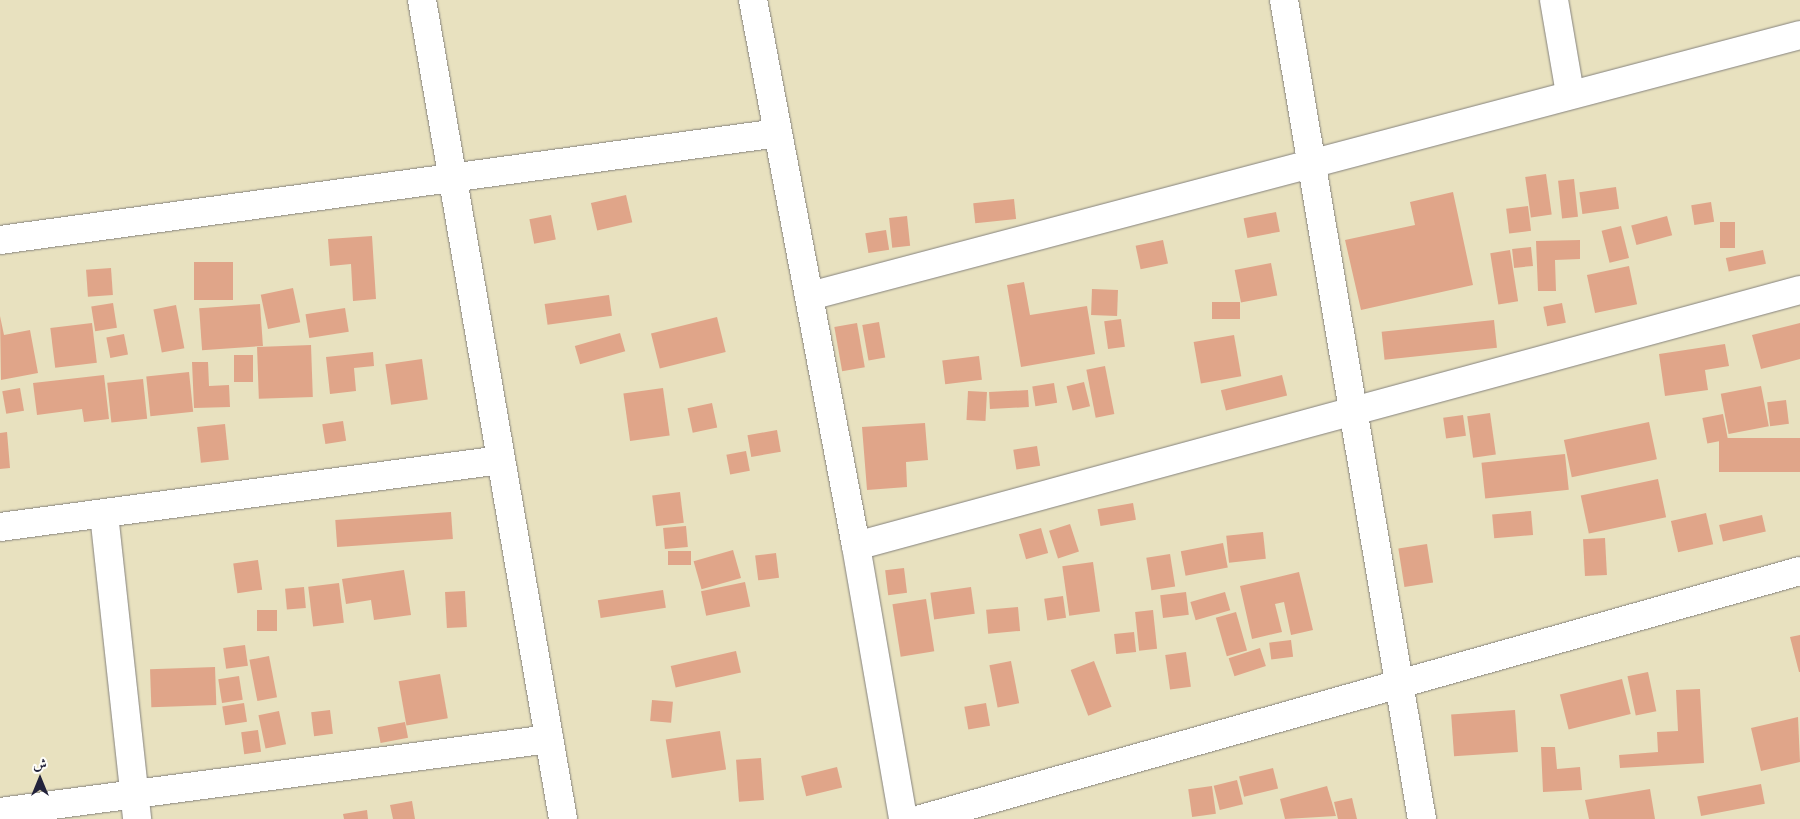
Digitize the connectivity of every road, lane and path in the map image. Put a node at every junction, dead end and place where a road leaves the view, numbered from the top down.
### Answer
1 (422, 0) edge
2 (753, 0) edge
3 (1284, 0) edge
4 (1554, 0) edge
5 (1800, 35) edge
6 (1570, 94) junction
7 (778, 134) junction
8 (1312, 161) junction
9 (453, 179) junction
10 (0, 240) edge
11 (1800, 290) edge
12 (810, 296) junction
13 (1353, 411) junction
14 (501, 460) junction
15 (104, 514) junction
16 (0, 527) edge
17 (856, 546) junction
18 (1800, 571) edge
19 (1399, 683) junction
20 (549, 739) junction
21 (136, 807) edge
22 (0, 812) edge
23 (563, 819) edge
24 (903, 819) edge
25 (921, 819) edge
26 (1422, 819) edge

1 - 9 street
2 - 7 street
3 - 8 street
4 - 6 street
5 - 6 street
6 - 8 street
7 - 9 street
7 - 12 street
8 - 12 street
8 - 13 street
9 - 10 street
9 - 14 street
11 - 13 street
12 - 17 street
13 - 17 street
13 - 19 street
14 - 15 street
14 - 20 street
15 - 16 street
15 - 21 street
17 - 24 street
18 - 19 street
19 - 25 street
19 - 26 street
20 - 21 street
20 - 23 street
21 - 22 street

